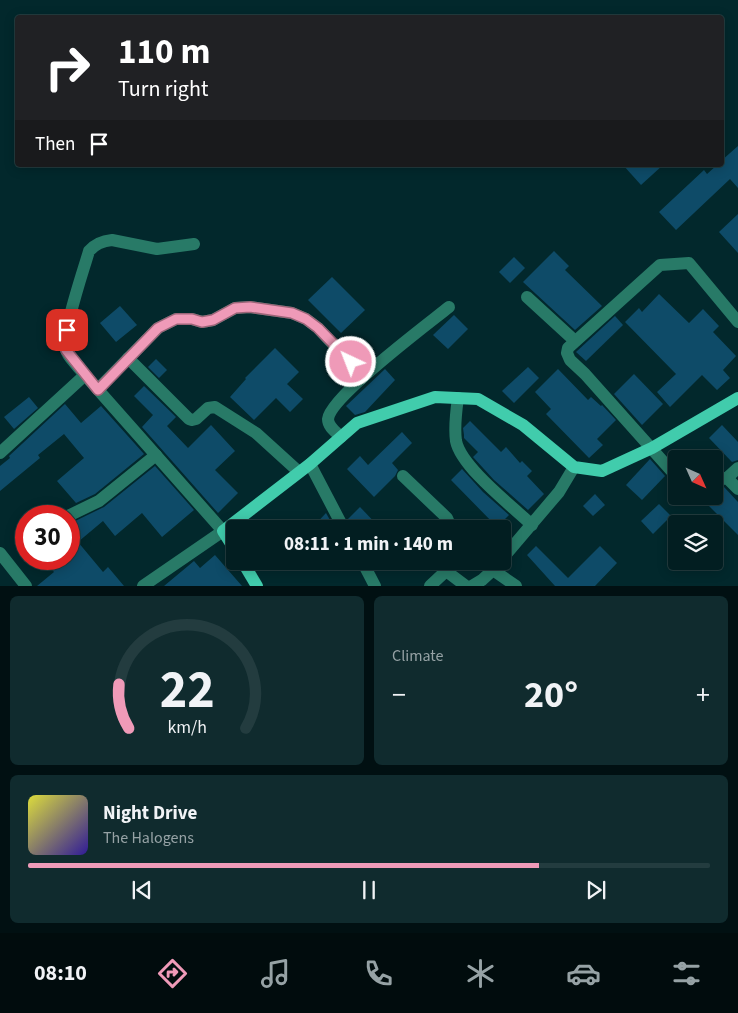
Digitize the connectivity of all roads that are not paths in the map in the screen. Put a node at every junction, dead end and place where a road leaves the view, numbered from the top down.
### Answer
1 (194, 244) dead end
2 (527, 297) dead end
3 (449, 308) dead end
4 (738, 322) edge
5 (575, 341) junction
6 (128, 358) junction
7 (86, 375) junction
8 (364, 376) junction
9 (98, 390) junction
10 (458, 398) junction
11 (738, 398) edge
12 (341, 437) junction
13 (652, 448) junction
14 (0, 453) edge
15 (156, 455) junction
16 (310, 464) junction
17 (574, 467) junction
18 (668, 467) edge
19 (738, 468) edge
20 (299, 472) junction
21 (404, 476) dead end
22 (727, 478) junction
23 (723, 479) edge
24 (738, 489) edge
25 (80, 510) edge
26 (339, 520) edge
27 (447, 520) edge
28 (532, 524) junction
29 (223, 531) junction
30 (226, 536) edge
31 (511, 549) edge
32 (0, 552) edge
33 (247, 570) edge
34 (366, 570) edge
35 (443, 570) edge
36 (450, 570) edge
37 (492, 570) edge
38 (504, 570) edge
39 (26, 586) edge
40 (143, 586) edge
41 (257, 586) edge
42 (374, 586) edge
43 (430, 586) edge
44 (466, 586) edge
45 (472, 586) edge
46 (516, 586) edge

1 - 7 street
2 - 5 street
3 - 8 street
4 - 5 street
5 - 13 street
6 - 8 street
6 - 9 street
6 - 20 street
7 - 9 street
7 - 14 street
8 - 12 street
9 - 15 street
10 - 12 main road
10 - 17 main road
10 - 28 street
11 - 13 main road
12 - 16 main road
13 - 17 main road
13 - 18 street
15 - 25 street
15 - 29 street
16 - 20 main road
16 - 26 street
17 - 28 street
19 - 22 street
20 - 29 main road
21 - 27 street
22 - 23 street
22 - 24 street
28 - 31 street
29 - 30 main road
29 - 40 street
32 - 39 street
33 - 41 main road
34 - 42 street
35 - 43 street
36 - 44 street
37 - 45 street
38 - 46 street

